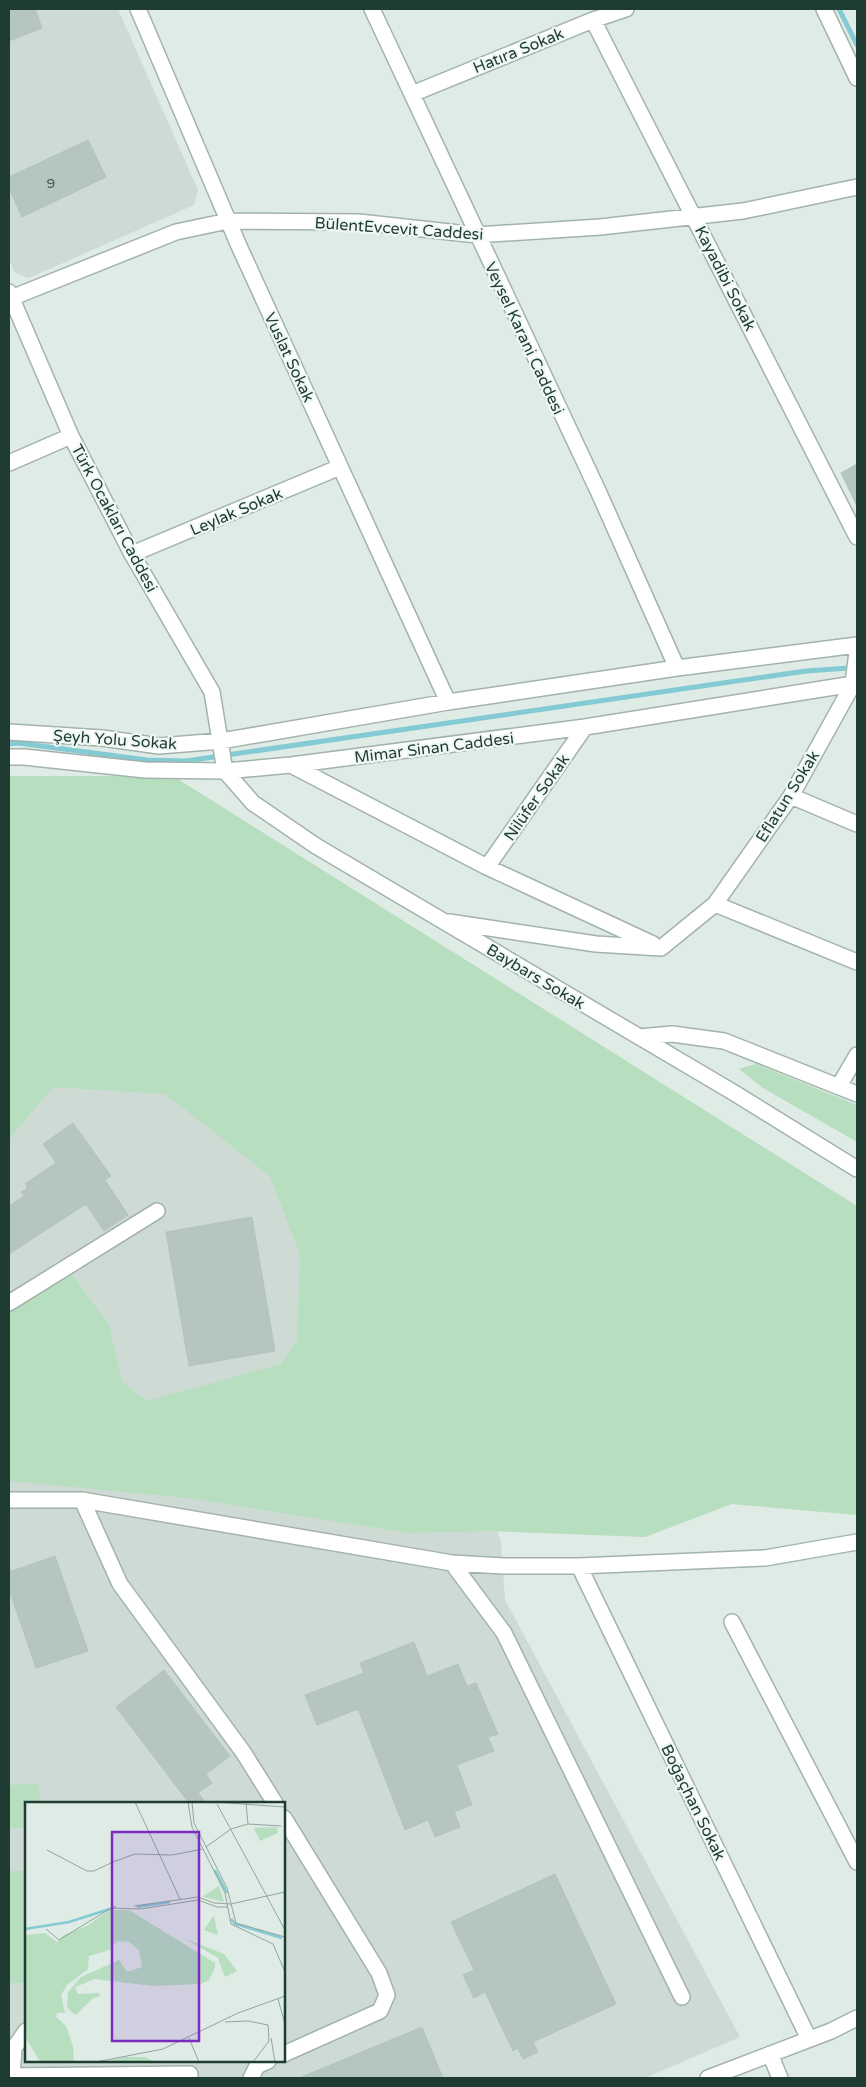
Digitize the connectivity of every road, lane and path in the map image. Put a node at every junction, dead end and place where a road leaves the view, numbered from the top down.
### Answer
1 (138, 9) edge
2 (372, 9) edge
3 (626, 9) edge
4 (824, 9) edge
5 (593, 20) junction
6 (857, 78) edge
7 (412, 94) junction
8 (857, 187) edge
9 (695, 217) junction
10 (228, 221) junction
11 (476, 235) junction
12 (10, 298) edge
13 (71, 436) junction
14 (9, 462) edge
15 (340, 467) junction
16 (857, 537) edge
17 (132, 554) junction
18 (857, 645) edge
19 (857, 652) edge
20 (677, 668) junction
21 (855, 684) edge
22 (448, 702) junction
23 (586, 727) junction
24 (9, 732) edge
25 (222, 741) junction
26 (9, 756) edge
27 (291, 765) junction
28 (225, 771) junction
29 (791, 796) junction
30 (857, 824) edge
31 (487, 867) junction
32 (715, 904) junction
33 (443, 921) junction
34 (661, 948) junction
35 (857, 962) edge
36 (639, 1037) junction
37 (857, 1055) edge
38 (839, 1086) junction
39 (857, 1094) edge
40 (857, 1169) edge
41 (157, 1211) dead end
42 (9, 1303) edge
43 (9, 1500) edge
44 (82, 1500) junction
45 (857, 1542) edge
46 (452, 1563) junction
47 (579, 1566) junction
48 (732, 1622) dead end
49 (274, 1802) edge
50 (285, 1820) edge
51 (857, 1862) edge
52 (682, 1997) dead end
53 (857, 2018) edge
54 (25, 2032) edge
55 (809, 2039) junction
56 (285, 2054) edge
57 (770, 2054) junction
58 (266, 2062) edge
59 (189, 2071) edge
60 (10, 2076) edge
61 (778, 2077) edge
62 (251, 2078) edge
63 (708, 2078) edge

1 - 10 street, Vuslat Sokak
2 - 7 street, Veysel Karani Caddesi
3 - 5 street, Hatıra Sokak
4 - 6 street
5 - 7 street, Hatıra Sokak
5 - 9 street, Kayadibi Sokak
7 - 11 street, Veysel Karani Caddesi
8 - 9 street, BülentEvcevit Caddesi
9 - 11 street, BülentEvcevit Caddesi
9 - 16 street, Kayadibi Sokak
10 - 11 street, BülentEvcevit Caddesi
10 - 12 street, BülentEvcevit Caddesi
10 - 15 street, Vuslat Sokak
11 - 20 street, Veysel Karani Caddesi
12 - 13 street, Türk Ocakları Caddesi
13 - 14 street
13 - 17 street, Türk Ocakları Caddesi
15 - 17 street, Leylak Sokak
15 - 22 street, Vuslat Sokak
17 - 25 street, Türk Ocakları Caddesi
18 - 20 street
19 - 21 street
20 - 22 street
21 - 23 street, Mimar Sinan Caddesi
21 - 29 street, Eflatun Sokak
22 - 25 street
23 - 27 street, Mimar Sinan Caddesi
23 - 31 street, Nilüfer Sokak
24 - 25 street, Şeyh Yolu Sokak
25 - 28 street, Türk Ocakları Caddesi
26 - 28 street, Mimar Sinan Caddesi
27 - 28 street, Mimar Sinan Caddesi
27 - 31 street
28 - 33 street, Baybars Sokak
29 - 30 street
29 - 32 street, Eflatun Sokak
31 - 34 street
32 - 34 street, Eflatun Sokak
32 - 35 street
33 - 34 street
33 - 36 street, Baybars Sokak
36 - 38 street
36 - 40 street, Baybars Sokak
37 - 38 street
38 - 39 street
41 - 42 street
43 - 44 street
44 - 46 street
44 - 49 street
45 - 47 street
46 - 47 street
46 - 52 street
47 - 55 street, Boğaçhan Sokak
48 - 51 street
50 - 56 street
53 - 55 street
54 - 60 street
55 - 57 street
57 - 61 street
57 - 63 street
58 - 62 street
59 - 60 street

